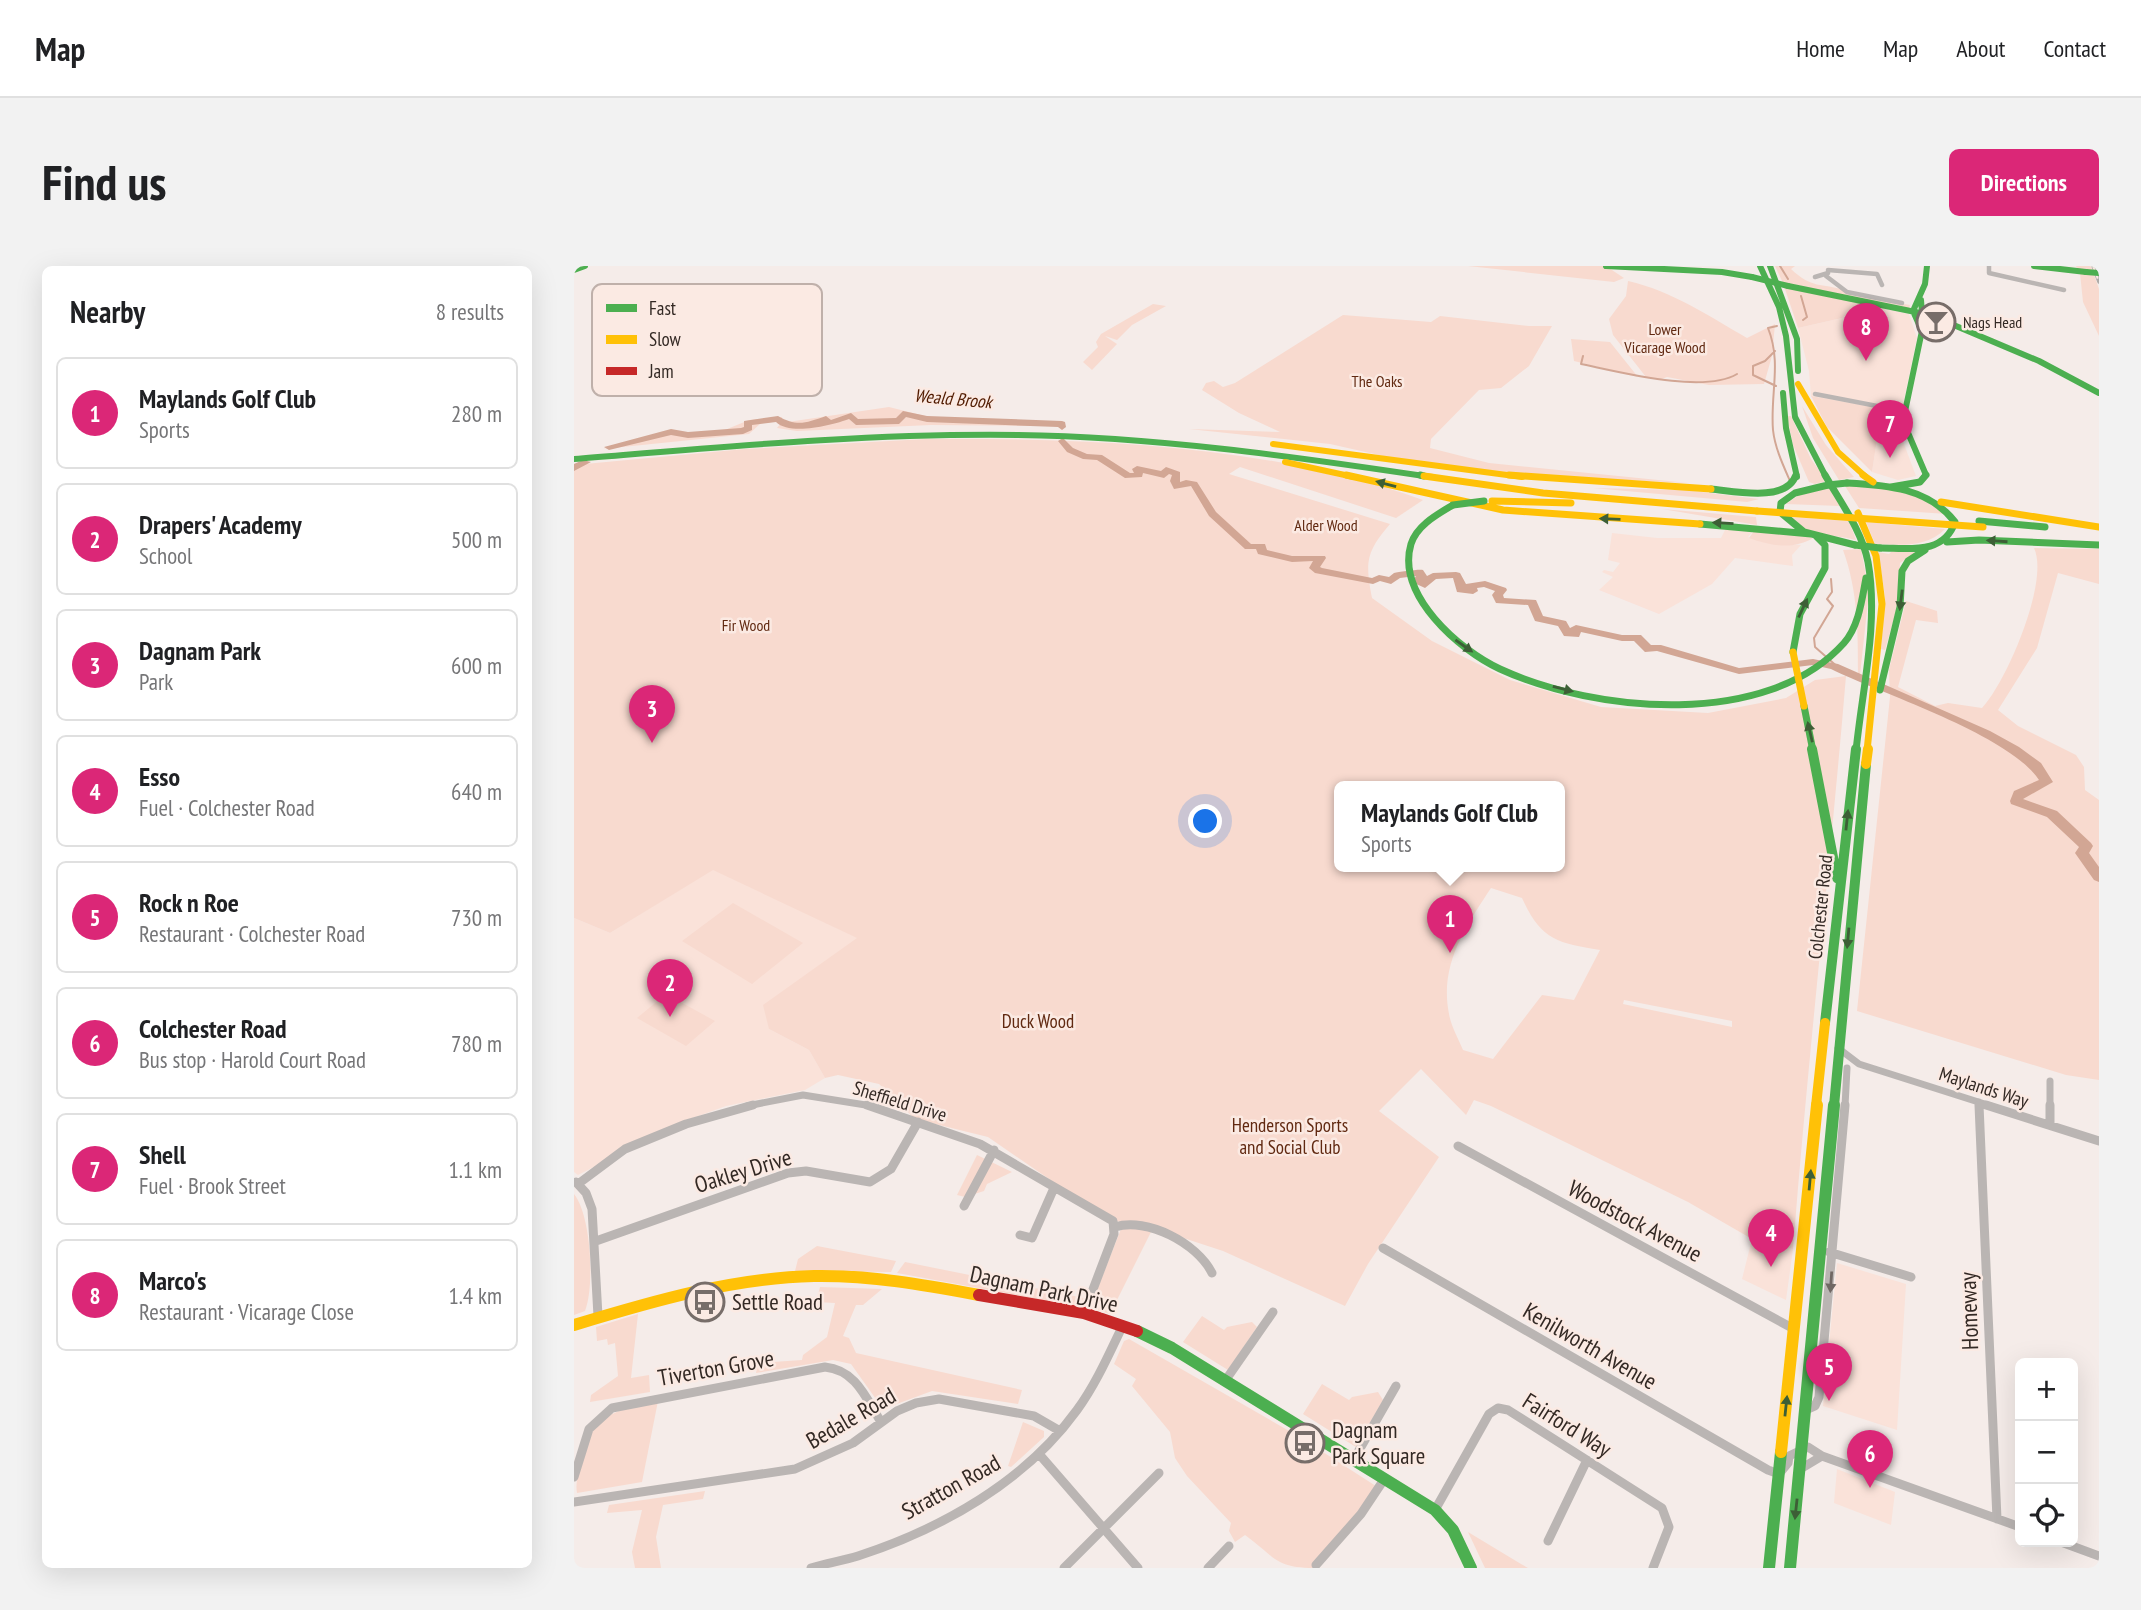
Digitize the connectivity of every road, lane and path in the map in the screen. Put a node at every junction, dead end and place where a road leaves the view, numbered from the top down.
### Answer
1 (585, 266) edge
2 (1606, 266) edge
3 (1760, 266) edge
4 (1770, 266) edge
5 (1927, 266) edge
6 (1989, 266) edge
7 (2034, 266) edge
8 (2040, 266) edge
9 (574, 270) edge
10 (1736, 270) edge
11 (1827, 271) edge
12 (2099, 273) edge
13 (1815, 278) dead end
14 (1882, 285) dead end
15 (2064, 290) dead end
16 (1902, 303) dead end
17 (1919, 314) junction
18 (1789, 351) junction
19 (1798, 384) junction
20 (2099, 393) edge
21 (1815, 394) dead end
22 (1903, 411) junction
23 (1168, 439) junction
24 (574, 456) edge
25 (1793, 457) junction
26 (1413, 468) junction
27 (1543, 480) junction
28 (1920, 482) junction
29 (1885, 486) junction
30 (1711, 489) junction
31 (1794, 493) junction
32 (1928, 498) junction
33 (1655, 504) junction
34 (1757, 508) junction
35 (1981, 524) junction
36 (2099, 527) edge
37 (2099, 534) edge
38 (1813, 535) junction
39 (1947, 542) junction
40 (2099, 543) edge
41 (1860, 547) junction
42 (1932, 547) junction
43 (1872, 687) junction
44 (1839, 888) junction
45 (1839, 1050) junction
46 (1859, 1064) junction
47 (1848, 1067) junction
48 (1834, 1079) junction
49 (2050, 1081) dead end
50 (1979, 1102) junction
51 (918, 1122) junction
52 (2050, 1125) junction
53 (2099, 1141) edge
54 (1458, 1146) dead end
55 (994, 1150) junction
56 (576, 1182) edge
57 (1054, 1188) junction
58 (964, 1206) dead end
59 (1115, 1227) junction
60 (1020, 1235) dead end
61 (596, 1241) junction
62 (1383, 1248) dead end
63 (1819, 1248) junction
64 (1833, 1252) junction
65 (1212, 1273) dead end
66 (1911, 1277) dead end
67 (1273, 1312) dead end
68 (1084, 1313) junction
69 (598, 1316) junction
70 (574, 1325) edge
71 (1123, 1325) junction
72 (1795, 1329) junction
73 (1226, 1381) junction
74 (1396, 1386) dead end
75 (1806, 1410) junction
76 (880, 1422) junction
77 (1060, 1431) junction
78 (1802, 1450) junction
79 (1039, 1454) junction
80 (1822, 1456) junction
81 (1354, 1459) junction
82 (1587, 1460) junction
83 (1800, 1470) junction
84 (1159, 1473) dead end
85 (1779, 1474) junction
86 (574, 1477) edge
87 (1385, 1478) junction
88 (574, 1502) edge
89 (1435, 1510) junction
90 (1997, 1519) junction
91 (2015, 1525) edge
92 (1103, 1529) junction
93 (1548, 1541) dead end
94 (1228, 1546) dead end
95 (2075, 1547) edge
96 (2099, 1556) edge
97 (1316, 1565) dead end
98 (811, 1568) edge
99 (1064, 1568) edge
100 (1138, 1568) edge
101 (1208, 1568) edge
102 (1471, 1568) edge
103 (1653, 1568) edge
104 (1769, 1568) edge
105 (1790, 1568) edge

1 - 9 main road
2 - 10 main road
3 - 18 main road
4 - 19 main road, Colchester Road
5 - 17 main road
6 - 15 street
7 - 8 main road
8 - 12 main road, bridge
10 - 17 main road, bridge
11 - 13 street
11 - 14 street
11 - 16 street
17 - 20 main road
17 - 22 main road
18 - 25 main road
18 - 41 main road, Colchester Road
19 - 29 main road
19 - 43 main road, Colchester Road
21 - 22 street
22 - 28 main road
23 - 24 main road
23 - 26 main road
23 - 27 main road
23 - 33 main road
38 -> 23 main road
25 - 30 main road
25 - 31 main road
26 - 27 main road
26 - 34 main road
27 - 30 main road
28 - 29 main road
28 - 32 main road
29 - 31 main road, bridge
29 - 32 main road
30 - 31 main road
31 - 38 main road
32 - 36 main road
32 - 39 main road
33 - 34 main road
33 -> 41 main road, bridge
34 - 35 main road, bridge
35 - 37 main road
35 - 40 main road
38 - 41 main road
44 -> 38 main road, bridge
40 -> 39 main road
39 - 42 main road
41 - 42 main road, bridge
41 - 43 main road, Colchester Road
42 -> 43 main road
44 -> 43 main road, Colchester Road
43 -> 45 main road, Colchester Road
72 -> 44 main road, Colchester Road
45 - 46 street, Maylands Way
45 - 47 street, Colchester Road
45 - 48 main road, Colchester Road
46 - 47 street
46 - 50 street, Maylands Way
47 - 48 street
47 - 64 street, Colchester Road
48 - 63 main road, Colchester Road
49 - 52 street
50 - 52 street, Maylands Way
50 - 90 street, Homeway
51 - 55 street, Sheffield Drive
51 - 56 street, Sheffield Drive
51 - 61 street, Oakley Drive
52 - 53 street, Maylands Way
54 - 72 street, Woodstock Avenue
55 - 57 street, Sheffield Drive
55 - 58 street
56 - 61 street
57 - 59 street, Sheffield Drive
57 - 60 street
59 - 65 street
59 - 68 street
61 - 69 street
62 - 85 street, Kenilworth Avenue
63 - 64 street
63 - 75 main road, Colchester Road
64 - 66 street
64 -> 75 street, Colchester Road
67 - 73 street
68 - 69 main road, Dagnam Park Drive
68 - 71 main road, Dagnam Park Drive
69 - 70 main road, Dagnam Park Drive
71 - 73 main road, Dagnam Park Drive
71 - 77 street, Stratton Road
85 -> 72 main road, Colchester Road
73 - 81 main road, Dagnam Park Drive
74 - 81 street
75 - 78 main road, Colchester Road
76 - 77 street, Bedale Road
76 - 86 street, Tiverton Grove
76 - 88 street, Bedale Road
77 - 79 street, Stratton Road
78 - 80 street
78 - 83 main road, Colchester Road
78 - 85 street
79 - 92 street
79 - 98 street, Stratton Road
80 - 83 street
80 - 90 street
81 - 87 main road, Dagnam Park Drive
82 - 89 street, Fairford Way
82 - 93 street
82 - 103 street, Fairford Way
83 -> 105 main road, Colchester Road
84 - 92 street
85 - 104 main road, Colchester Road
87 - 89 main road, Dagnam Park Drive
87 - 97 street
89 - 102 main road, Dagnam Park Drive
90 - 91 street
92 - 99 street
92 - 100 street
94 - 101 street
95 - 96 street

